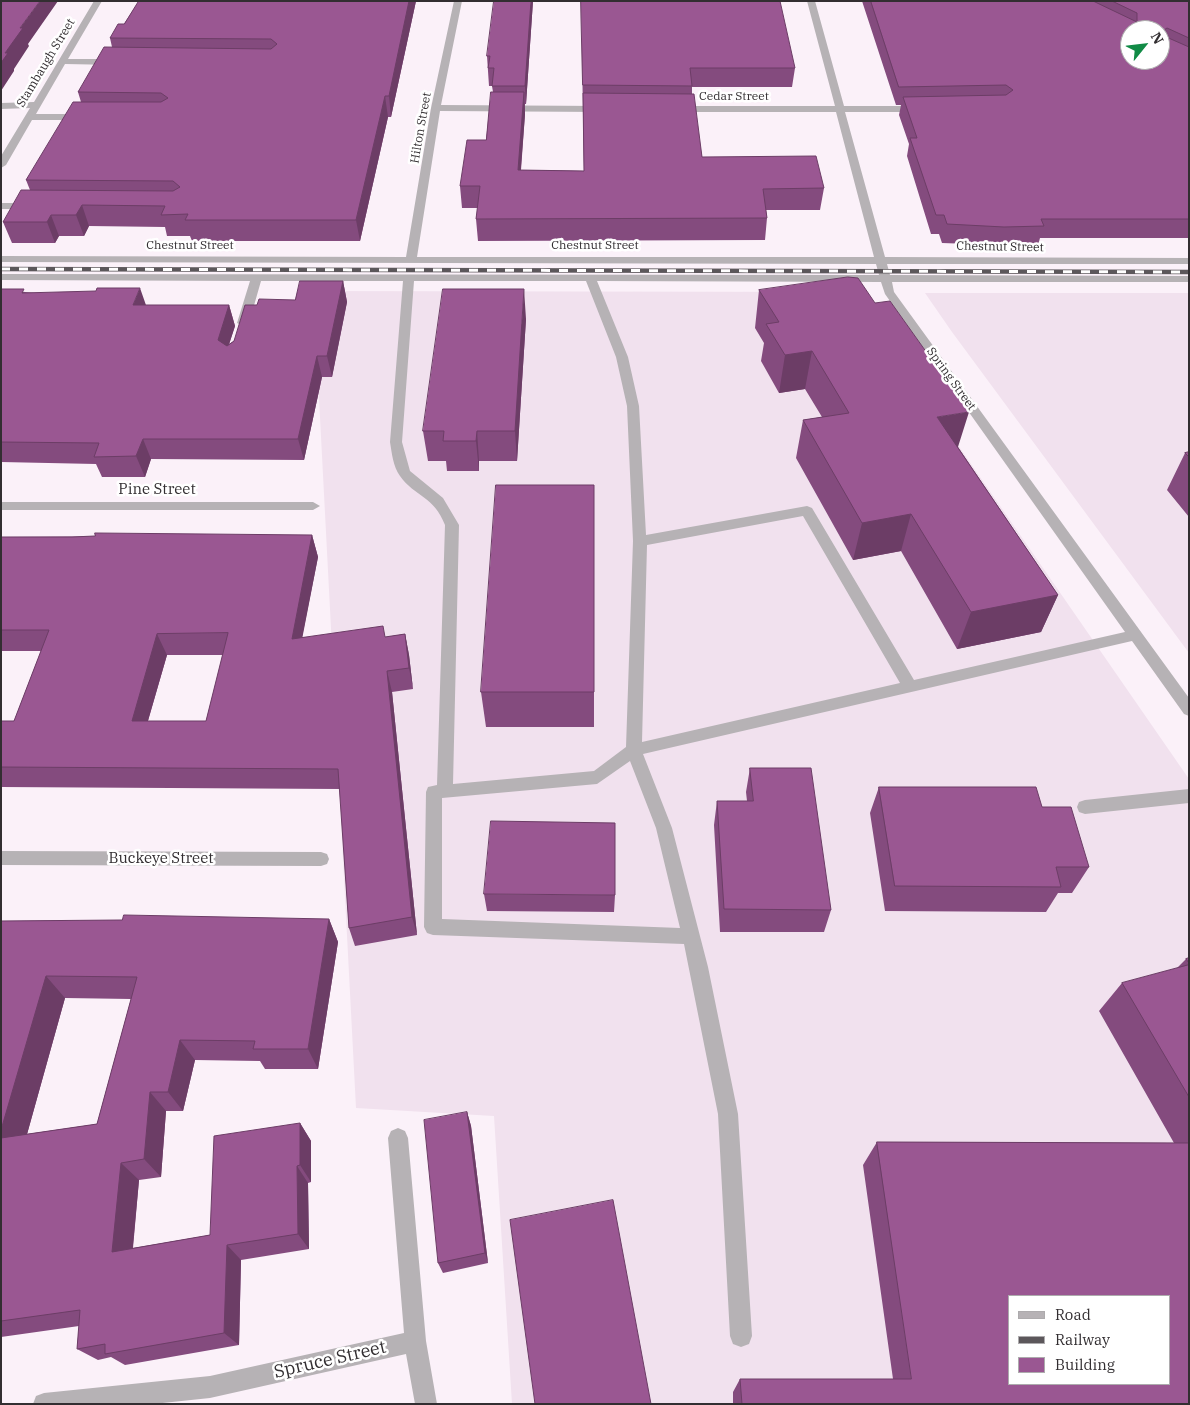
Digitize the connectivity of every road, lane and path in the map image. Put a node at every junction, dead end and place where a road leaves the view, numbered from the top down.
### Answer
1 (98, 1) edge
2 (458, 1) edge
3 (811, 1) edge
4 (62, 61) junction
5 (130, 62) edge
6 (1, 106) edge
7 (35, 106) junction
8 (436, 108) junction
9 (612, 109) edge
10 (662, 109) edge
11 (934, 109) edge
12 (841, 110) junction
13 (28, 117) junction
14 (98, 117) edge
15 (1, 165) edge
16 (1, 206) edge
17 (39, 206) edge
18 (1, 260) edge
19 (411, 260) junction
20 (882, 260) junction
21 (1189, 261) edge
22 (1, 277) edge
23 (257, 277) junction
24 (409, 277) junction
25 (590, 278) junction
26 (886, 278) junction
27 (1189, 278) edge
28 (240, 333) edge
29 (1, 506) edge
30 (313, 506) dead end
31 (640, 541) junction
32 (1135, 634) junction
33 (910, 687) junction
34 (1189, 710) edge
35 (634, 750) junction
36 (445, 791) junction
37 (1189, 796) edge
38 (1085, 807) dead end
39 (1, 858) edge
40 (321, 859) dead end
41 (692, 936) junction
42 (398, 1138) dead end
43 (742, 1336) dead end
44 (415, 1341) junction
45 (44, 1404) edge
46 (426, 1404) edge

1 - 4 street, Stambaugh Street
2 - 8 street, Hilton Street
3 - 12 street, Spring Street
4 - 5 street
4 - 7 street, Stambaugh Street
6 - 7 street
7 - 13 street, Stambaugh Street
8 - 9 street
8 - 19 street, Hilton Street
10 - 12 street, Cedar Street
11 - 12 street, Cedar Street
12 - 20 street, Spring Street
13 - 14 street
13 - 15 street, Stambaugh Street
16 - 17 street
18 - 19 street, Chestnut Street
19 - 20 street, Chestnut Street
20 - 21 street, Chestnut Street
20 - 26 street, Spring Street
22 - 23 street
23 - 24 street
23 - 28 street
24 - 25 street
24 - 36 street
25 - 26 street
25 - 31 street
26 - 27 street
26 - 32 street, Spring Street
29 - 30 street, Pine Street
31 - 33 street
31 - 35 street
32 - 33 street
32 - 34 street, Spring Street
33 - 35 street
35 - 36 street
35 - 41 street
36 - 41 street
37 - 38 street
39 - 40 street, Buckeye Street
41 - 43 street
42 - 44 street
44 - 45 street, Spruce Street
44 - 46 street

